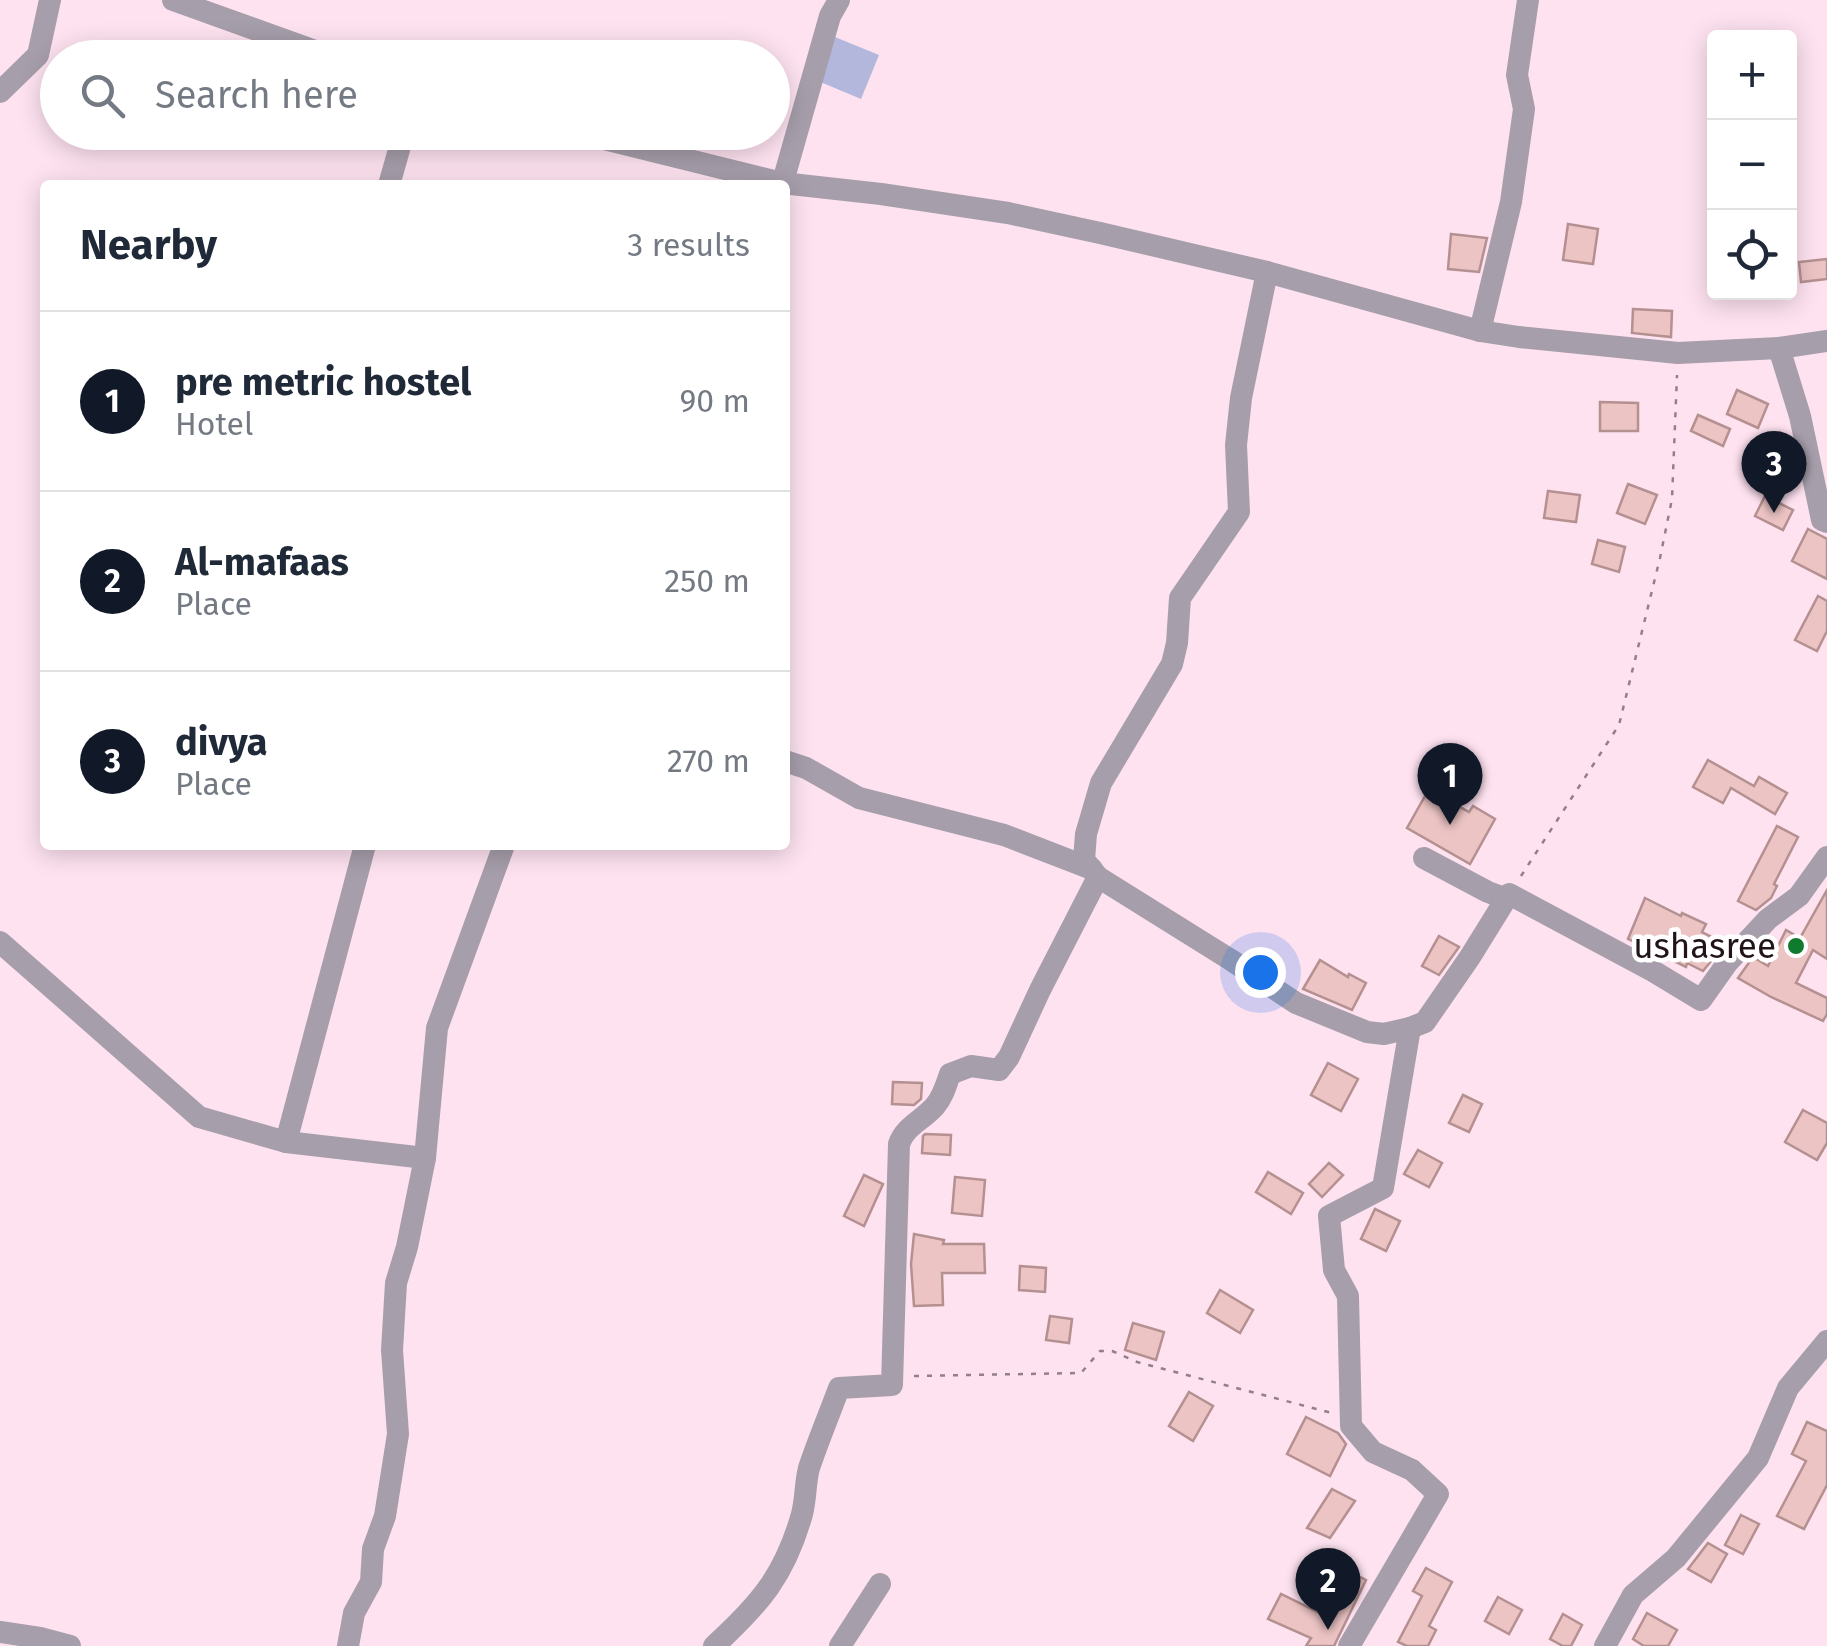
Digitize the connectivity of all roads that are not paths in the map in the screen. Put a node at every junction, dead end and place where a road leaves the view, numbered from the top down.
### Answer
1 (50, 0) edge
2 (173, 0) edge
3 (839, 0) edge
4 (1528, 0) edge
5 (205, 6) edge
6 (41, 40) edge
7 (290, 40) edge
8 (40, 46) edge
9 (0, 92) edge
10 (399, 150) edge
11 (647, 150) edge
12 (390, 180) edge
13 (766, 180) edge
14 (783, 180) edge
15 (790, 185) edge
16 (1268, 272) junction
17 (1480, 331) junction
18 (1827, 341) edge
19 (1779, 348) junction
20 (1827, 522) edge
21 (790, 763) edge
22 (364, 850) edge
23 (502, 850) edge
24 (1827, 857) edge
25 (1424, 858) dead end
26 (1095, 873) junction
27 (1508, 897) junction
28 (0, 942) edge
29 (1410, 1028) junction
30 (286, 1142) junction
31 (425, 1158) junction
32 (1827, 1340) edge
33 (880, 1584) dead end
34 (0, 1632) edge
35 (70, 1646) edge
36 (348, 1646) edge
37 (714, 1646) edge
38 (840, 1646) edge
39 (1349, 1646) edge
40 (1604, 1646) edge

1 - 6 street
2 - 5 street
3 - 14 street
4 - 17 street
5 - 7 street
8 - 9 street
10 - 12 street
11 - 13 street
15 - 16 street
16 - 17 street
16 - 26 street
17 - 19 street
18 - 19 street
19 - 20 street
21 - 26 street
22 - 30 street
23 - 31 street
24 - 27 street
25 - 27 street
26 - 29 street
26 - 37 street
27 - 29 street
28 - 30 street
29 - 39 street
30 - 31 street
31 - 36 street
32 - 40 street
33 - 38 street
34 - 35 street

